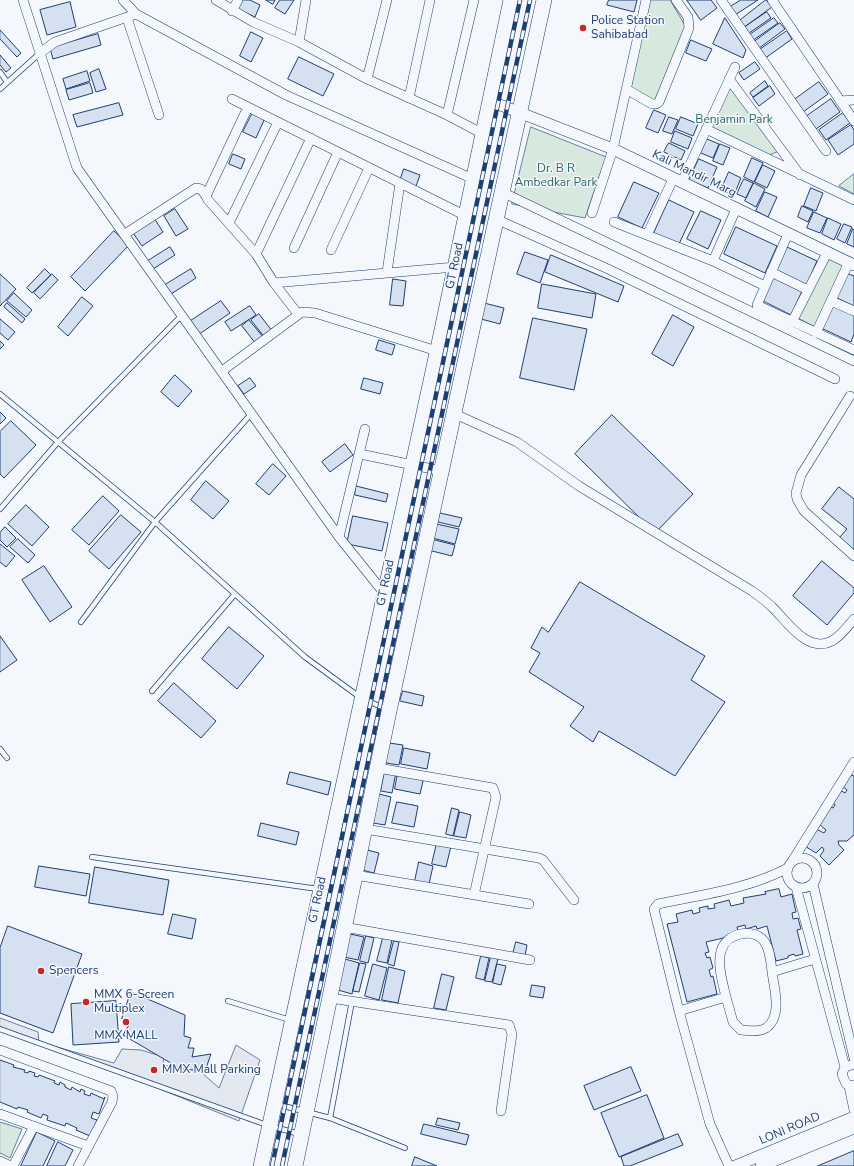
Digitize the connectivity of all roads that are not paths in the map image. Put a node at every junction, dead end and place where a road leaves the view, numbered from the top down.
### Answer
1 (23, 0) edge
2 (123, 0) edge
3 (216, 0) edge
4 (238, 0) edge
5 (306, 0) edge
6 (387, 0) edge
7 (430, 0) edge
8 (474, 0) edge
9 (511, 0) edge
10 (544, 0) edge
11 (646, 0) edge
12 (676, 0) edge
13 (721, 0) edge
14 (772, 0) edge
15 (232, 11) junction
16 (136, 14) junction
17 (127, 18) junction
18 (299, 42) junction
19 (40, 53) junction
20 (735, 67) dead end
21 (0, 72) edge
22 (367, 79) junction
23 (729, 79) junction
24 (8, 82) junction
25 (0, 89) edge
26 (626, 89) junction
27 (409, 98) junction
28 (232, 99) dead end
29 (840, 100) junction
30 (854, 100) edge
31 (490, 101) junction
32 (248, 107) junction
33 (520, 112) junction
34 (447, 115) junction
35 (159, 116) dead end
36 (854, 121) edge
37 (278, 122) junction
38 (706, 129) junction
39 (483, 134) junction
40 (311, 138) junction
41 (613, 149) junction
42 (826, 151) dead end
43 (338, 152) junction
44 (369, 168) junction
45 (801, 176) junction
46 (473, 179) junction
47 (678, 180) junction
48 (400, 183) junction
49 (502, 192) junction
50 (206, 196) junction
51 (854, 200) edge
52 (736, 209) junction
53 (592, 212) dead end
54 (466, 216) junction
55 (496, 219) junction
56 (614, 222) dead end
57 (229, 223) junction
58 (125, 234) junction
59 (788, 234) junction
60 (647, 235) junction
61 (294, 248) dead end
62 (330, 250) dead end
63 (827, 253) junction
64 (256, 254) junction
65 (713, 261) junction
66 (852, 263) edge
67 (455, 267) junction
68 (387, 272) junction
69 (771, 272) junction
70 (274, 283) junction
71 (765, 286) junction
72 (808, 290) junction
73 (832, 301) junction
74 (854, 311) edge
75 (298, 314) junction
76 (182, 315) junction
77 (792, 322) junction
78 (816, 333) junction
79 (853, 348) edge
80 (437, 351) junction
81 (854, 361) edge
82 (222, 371) junction
83 (835, 379) dead end
84 (0, 394) edge
85 (850, 396) dead end
86 (251, 414) junction
87 (455, 414) junction
88 (365, 429) dead end
89 (58, 442) junction
90 (360, 454) junction
91 (412, 465) junction
92 (442, 471) junction
93 (0, 509) edge
94 (155, 522) junction
95 (339, 537) junction
96 (854, 556) edge
97 (384, 593) junction
98 (235, 594) junction
99 (854, 619) edge
100 (81, 622) dead end
101 (152, 690) dead end
102 (361, 698) junction
103 (390, 711) junction
104 (0, 749) edge
105 (7, 758) dead end
106 (854, 762) edge
107 (378, 768) junction
108 (365, 829) junction
109 (484, 848) junction
110 (92, 857) dead end
111 (793, 860) junction
112 (788, 868) junction
113 (355, 875) junction
114 (813, 884) junction
115 (796, 887) junction
116 (320, 889) junction
117 (474, 895) junction
118 (574, 900) dead end
119 (529, 904) dead end
120 (344, 927) junction
121 (815, 959) junction
122 (530, 960) dead end
123 (772, 972) junction
124 (726, 997) junction
125 (330, 998) junction
126 (352, 1000) junction
127 (228, 1001) dead end
128 (679, 1011) junction
129 (292, 1021) junction
130 (0, 1029) edge
131 (0, 1050) edge
132 (854, 1058) edge
133 (850, 1066) edge
134 (851, 1086) edge
135 (274, 1104) junction
136 (854, 1110) edge
137 (501, 1111) dead end
138 (306, 1112) junction
139 (0, 1114) edge
140 (854, 1116) edge
141 (330, 1118) junction
142 (34, 1126) junction
143 (270, 1126) junction
144 (854, 1128) edge
145 (301, 1134) junction
146 (88, 1146) junction
147 (778, 1147) junction
148 (405, 1148) dead end
149 (0, 1161) edge
150 (777, 1162) edge
151 (12, 1166) edge
152 (78, 1166) edge
153 (261, 1166) edge
154 (294, 1166) edge
155 (729, 1166) edge
156 (736, 1166) edge
157 (762, 1166) edge

1 - 19 street
2 - 16 street
3 - 15 street
4 - 15 street
5 - 18 street
6 - 22 street
7 - 27 street
8 - 34 street
9 - 31 highway, GT Road
10 - 33 highway
11 - 26 street
12 - 26 street
13 - 42 street
14 - 29 street
15 - 18 street
16 - 17 street
16 - 46 street
17 - 19 street
17 - 35 street
18 - 22 street
19 - 24 lane
19 - 58 street
20 - 23 street
21 - 24 lane
22 - 27 street
23 - 38 street
23 - 45 street
24 - 25 lane
26 - 41 street
27 - 34 street
28 - 32 street
29 - 30 street
29 - 36 street
31 - 33 street, Kali Mandir Marg
31 - 39 highway, GT Road
32 - 37 street
32 - 50 street
33 - 41 street, Kali Mandir Marg
33 - 49 highway
34 - 39 street
37 - 40 street
37 - 57 street
38 - 45 street
38 - 47 street
39 - 46 highway, GT Road
40 - 43 street
40 - 64 street
41 - 47 street, Kali Mandir Marg
41 - 53 street
43 - 44 street
43 - 61 street
44 - 48 street
44 - 62 street
45 - 51 street
46 - 54 highway, GT Road
47 - 52 street, Kali Mandir Marg
47 - 60 street
48 - 54 street
48 - 68 street
49 - 55 highway
49 - 81 street
50 - 57 street
50 - 58 street
52 - 59 street, Kali Mandir Marg
52 - 65 street
54 - 67 highway, GT Road
55 - 83 street
55 - 87 highway
56 - 60 street
57 - 64 street
58 - 76 street
59 - 63 street, Kali Mandir Marg
59 - 69 street
60 - 65 street
63 - 66 street, Kali Mandir Marg
63 - 72 street
64 - 70 street
65 - 71 street
66 - 73 street
67 - 68 street
67 - 80 highway, GT Road
68 - 70 street
69 - 71 street
69 - 72 street
70 - 75 street
71 - 77 street
72 - 77 street
73 - 74 street
73 - 78 street
75 - 80 street
75 - 82 street
76 - 82 street
76 - 89 lane
77 - 78 street
78 - 79 street
80 - 91 highway, GT Road
82 - 86 street
84 - 89 lane
85 - 96 street
86 - 94 lane
86 - 95 street
87 - 92 highway
87 - 99 street
88 - 90 street
89 - 93 lane
89 - 94 lane
90 - 91 street
90 - 95 street
91 - 92 street
91 - 97 highway, GT Road
92 - 103 highway
94 - 98 lane
94 - 100 lane
95 - 97 street
97 - 102 highway, GT Road
98 - 101 lane
98 - 102 lane
102 - 103 lane
102 - 116 highway, GT Road
103 - 107 highway
104 - 105 lane
106 - 111 street
107 - 108 highway
107 - 109 street
108 - 109 street
108 - 113 highway
109 - 117 street
109 - 118 street
110 - 116 lane
111 - 112 street
111 - 114 street
112 - 115 street
112 - 128 street
113 - 117 street
113 - 120 highway
114 - 115 street
114 - 132 street
115 - 121 street
116 - 129 highway, GT Road
117 - 119 street
120 - 122 street
120 - 125 highway
121 - 123 street
121 - 133 street
123 - 124 street
123 - 124 street
124 - 128 street
125 - 126 street
125 - 138 highway
126 - 137 street
126 - 141 lane
127 - 129 lane
128 - 155 street
129 - 135 highway, GT Road
130 - 143 lane
131 - 146 street
133 - 134 street
134 - 136 street
135 - 138 lane
135 - 143 highway, GT Road
138 - 141 lane
138 - 145 highway
139 - 142 street
140 - 147 street, LONI ROAD
141 - 148 lane
142 - 146 street
142 - 151 street
143 - 145 lane
143 - 153 highway, GT Road
144 - 150 street, LONI ROAD
145 - 154 highway
146 - 152 street
147 - 150 street
147 - 156 street, LONI ROAD
149 - 151 street
150 - 157 street, LONI ROAD

